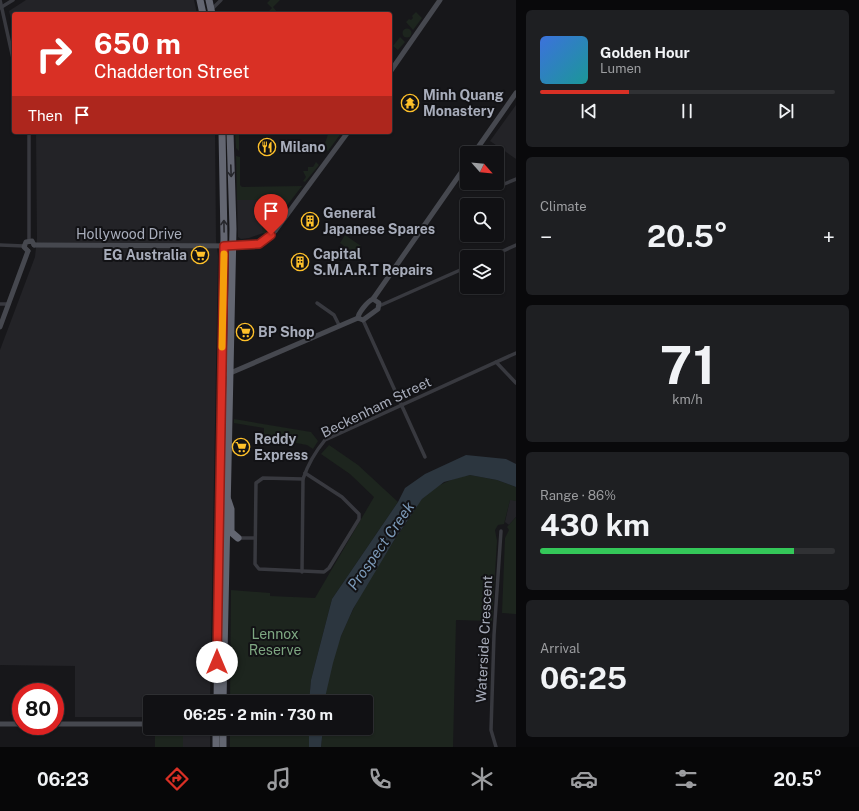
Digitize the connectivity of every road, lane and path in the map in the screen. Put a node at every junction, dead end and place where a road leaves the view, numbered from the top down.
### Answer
1 (0, 0) edge
2 (13, 0) edge
3 (200, 0) edge
4 (209, 0) edge
5 (221, 0) edge
6 (440, 0) edge
7 (1, 8) edge
8 (203, 12) edge
9 (212, 12) edge
10 (12, 55) edge
11 (392, 69) edge
12 (516, 93) edge
13 (29, 134) edge
14 (222, 134) edge
15 (230, 134) edge
16 (347, 134) edge
17 (479, 146) edge
18 (460, 175) edge
19 (516, 179) edge
20 (504, 184) edge
21 (29, 241) junction
22 (0, 245) edge
23 (516, 245) edge
24 (24, 246) junction
25 (34, 246) junction
26 (224, 246) junction
27 (232, 246) junction
28 (28, 251) junction
29 (504, 251) edge
30 (460, 270) edge
31 (374, 299) junction
32 (317, 303) dead end
33 (0, 304) edge
34 (8, 304) junction
35 (379, 306) junction
36 (360, 319) junction
37 (339, 325) junction
38 (0, 327) edge
39 (516, 354) edge
40 (496, 362) junction
41 (221, 374) junction
42 (229, 374) junction
43 (516, 383) edge
44 (402, 405) junction
45 (424, 457) dead end
46 (305, 473) junction
47 (303, 479) junction
48 (226, 496) junction
49 (501, 531) dead end
50 (238, 538) junction
51 (255, 538) junction
52 (225, 547) junction
53 (302, 572) junction
54 (217, 695) edge
55 (223, 695) edge
56 (0, 724) edge
57 (12, 724) edge
58 (64, 724) edge
59 (143, 724) edge
60 (216, 735) edge
61 (223, 735) edge
62 (216, 747) edge
63 (223, 747) edge
64 (496, 747) edge

1 - 7 street
2 - 7 street
3 - 8 highway
4 - 9 highway
5 - 9 street
6 - 11 street
7 - 10 street
12 - 17 street
13 - 21 street
26 -> 14 highway
15 -> 27 highway
16 - 27 street, Hollywood Drive
18 - 31 street
19 - 20 street
21 - 24 street
21 - 25 street
22 - 24 street
23 - 29 street
24 - 28 street
25 - 26 street, Hollywood Drive
25 - 28 street
26 - 27 street, Hollywood Drive
26 - 41 highway
27 - 42 highway
28 - 34 street
30 - 35 street
31 - 35 street
31 - 36 street
32 - 37 street
33 - 34 street
34 - 38 street
35 - 36 street
36 - 37 street
36 - 44 street
37 - 42 street
39 - 40 street, Beckenham Street
40 - 43 street
40 - 44 street, Beckenham Street
41 - 42 street
41 - 54 highway
42 - 48 highway
44 - 45 street
44 - 46 street, Beckenham Street
46 - 47 street, Beckenham Street
46 - 53 street
47 - 51 street
47 - 53 street, Beckenham Street
48 - 50 highway
48 - 52 highway
49 - 64 street, Waterside Crescent
50 - 51 street
50 - 52 highway
51 - 53 street
52 - 55 highway
56 - 57 street
58 - 59 street
60 - 62 highway
61 - 63 highway

